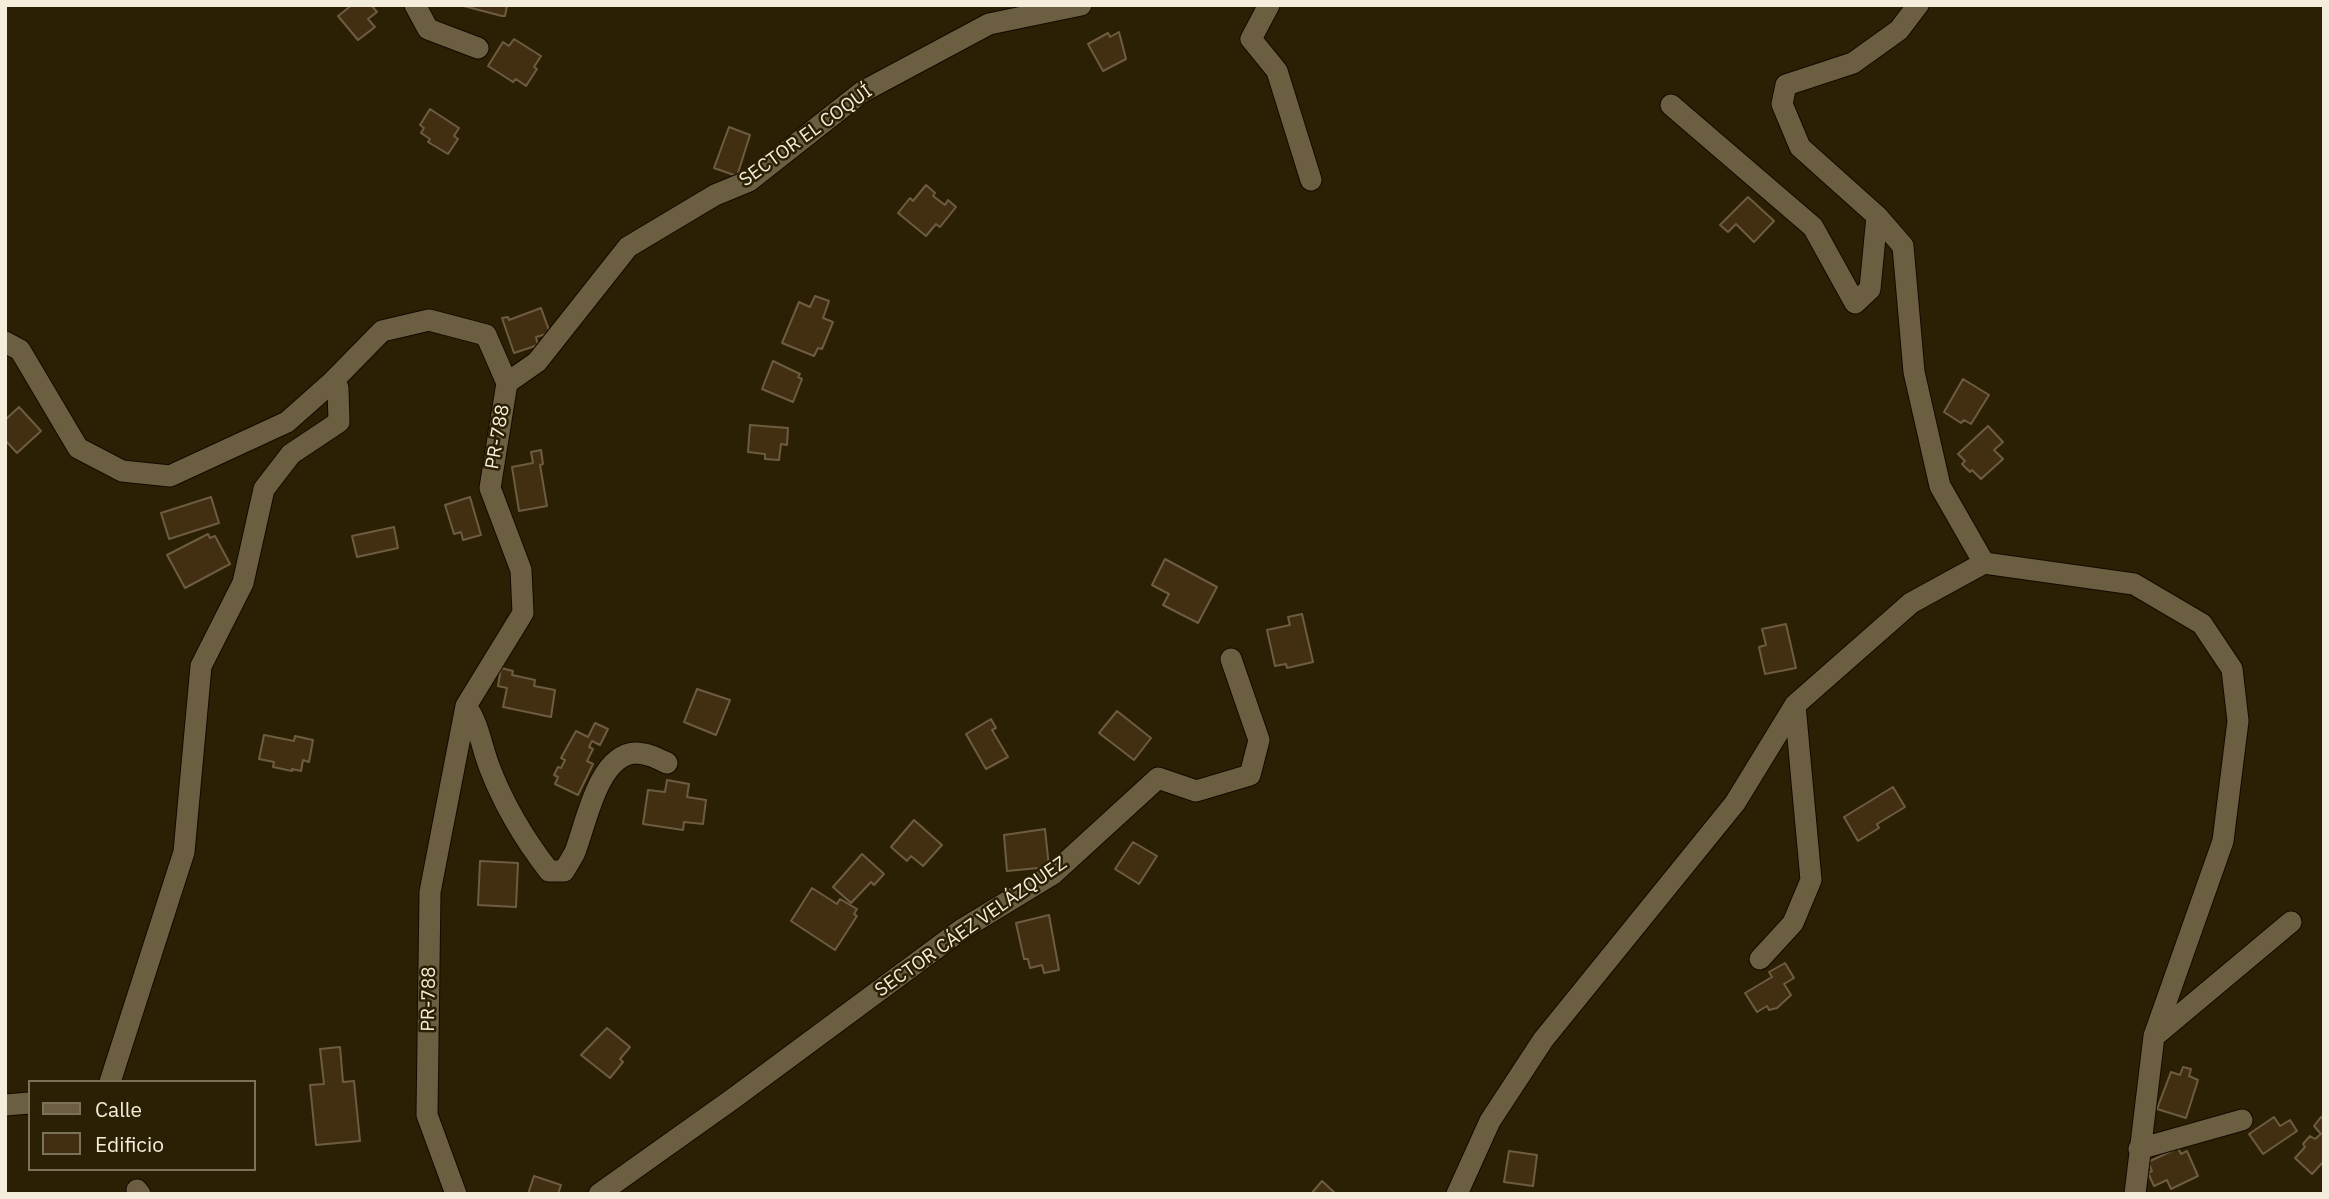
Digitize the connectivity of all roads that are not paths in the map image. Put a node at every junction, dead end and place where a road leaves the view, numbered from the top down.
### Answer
1 (415, 5) edge
2 (1081, 5) edge
3 (1269, 5) edge
4 (1918, 5) edge
5 (478, 48) dead end
6 (1671, 105) dead end
7 (1311, 180) dead end
8 (1877, 216) junction
9 (5, 342) edge
10 (332, 382) junction
11 (508, 383) junction
12 (1984, 563) junction
13 (1231, 659) dead end
14 (1795, 705) junction
15 (466, 706) junction
16 (667, 762) dead end
17 (2291, 922) dead end
18 (1760, 959) dead end
19 (2154, 1036) junction
20 (111, 1080) edge
21 (28, 1103) edge
22 (5, 1105) edge
23 (2242, 1121) dead end
24 (2139, 1149) junction
25 (456, 1194) edge
26 (599, 1194) edge
27 (1457, 1194) edge
28 (2135, 1194) edge

1 - 5 street
2 - 11 street, SECTOR EL COQUÍ
3 - 7 street
4 - 8 street
6 - 8 street
8 - 12 street
9 - 10 street, PR-788 / PR-788
10 - 11 street, PR-788 / PR-788
10 - 20 street
11 - 15 street, PR-788 / PR-788
12 - 14 street
12 - 19 street
13 - 26 street, SECTOR CÁEZ VELÁZQUEZ
14 - 18 street
14 - 27 street
15 - 16 street
15 - 25 street, PR-788 / PR-788
17 - 19 street
19 - 24 street
21 - 22 street
23 - 24 street
24 - 28 street

